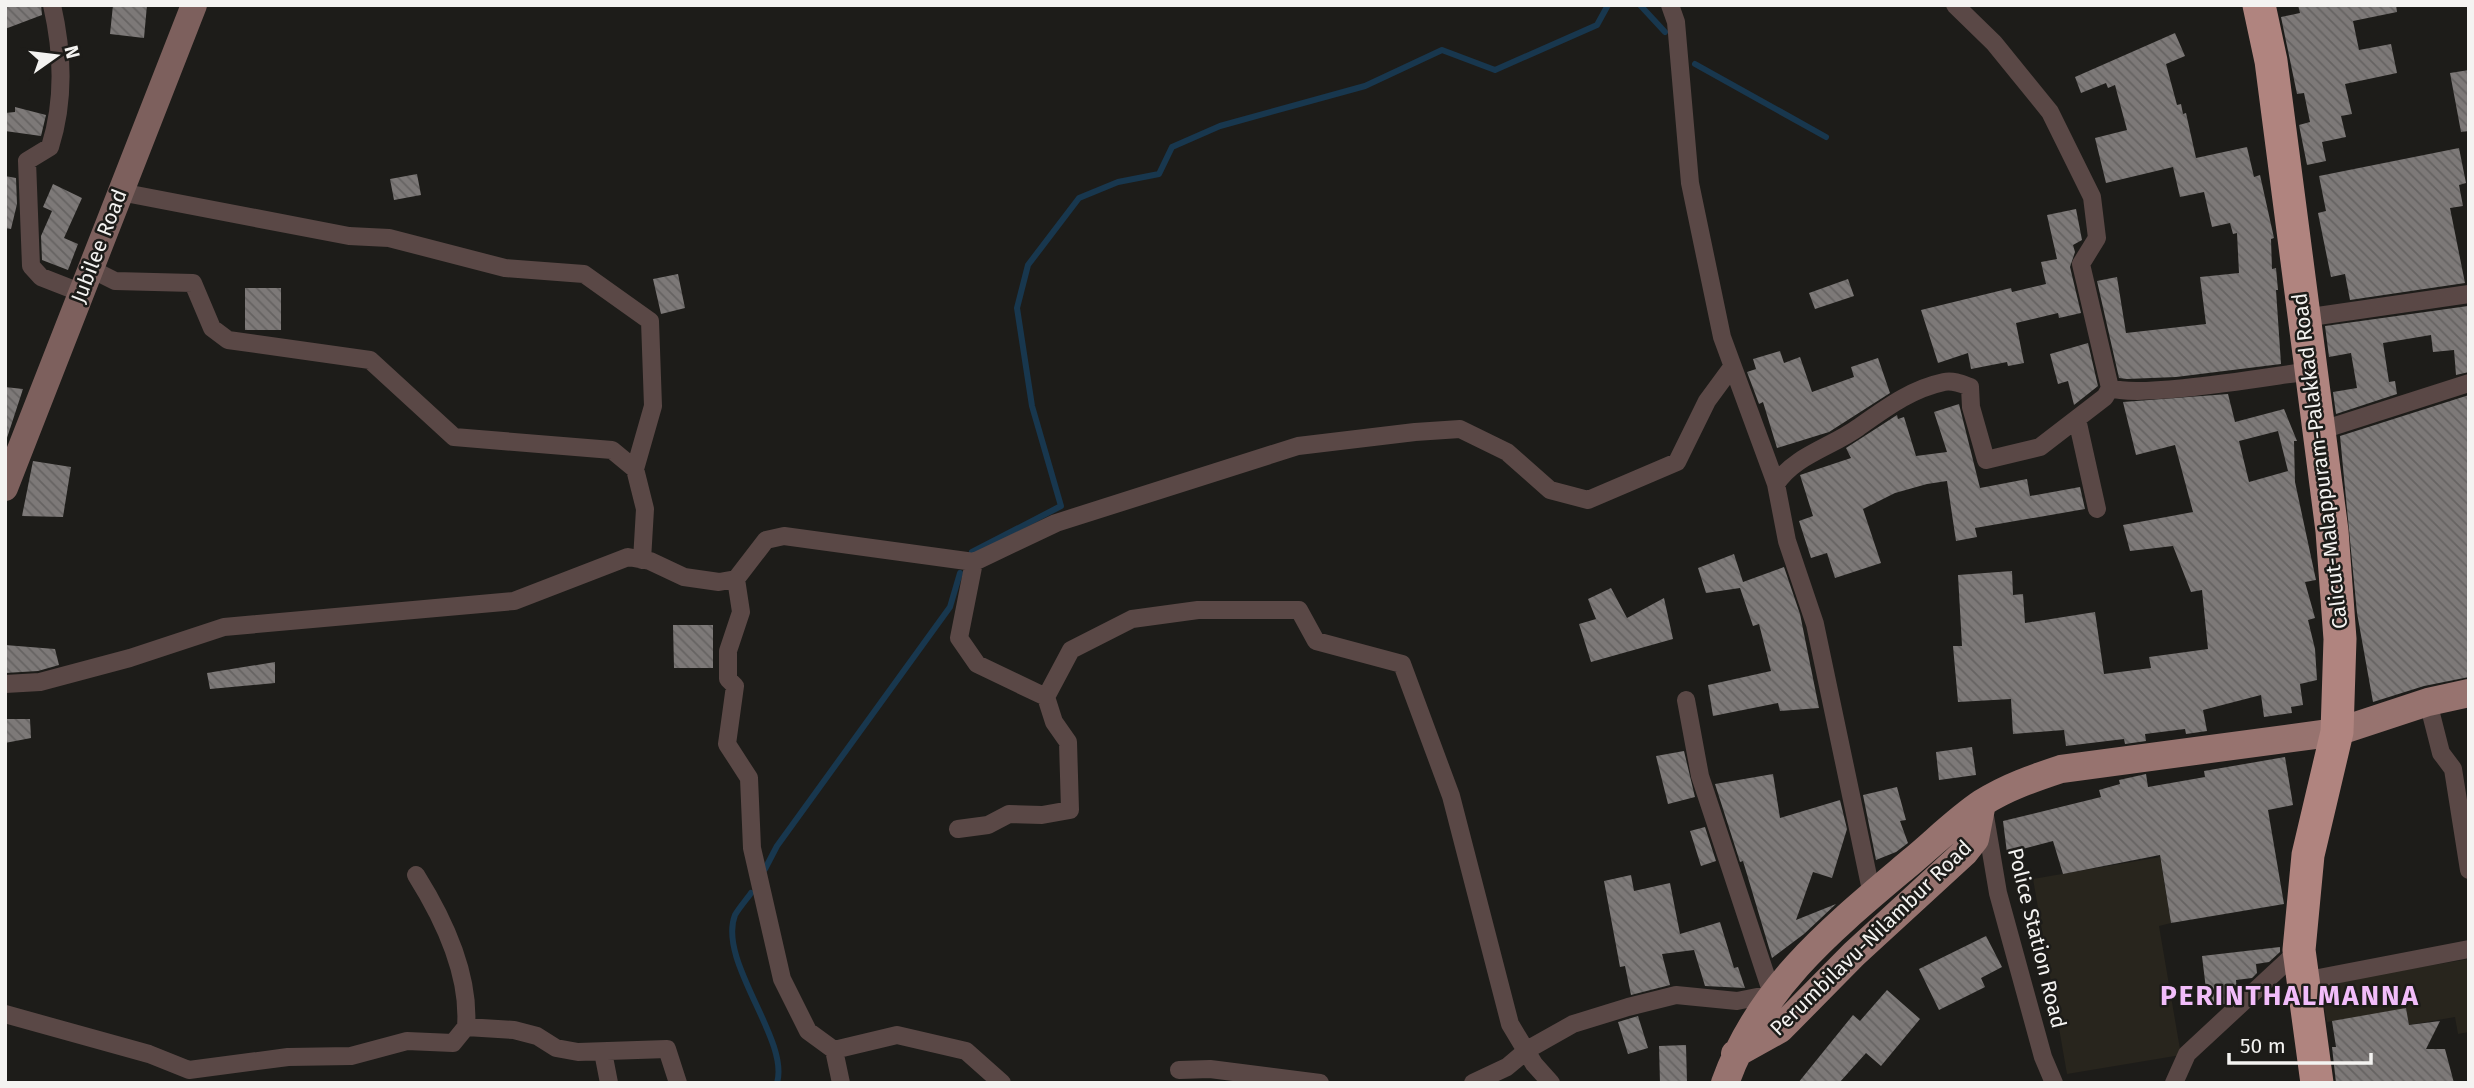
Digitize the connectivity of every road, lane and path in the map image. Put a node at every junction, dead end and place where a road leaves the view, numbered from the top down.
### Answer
1 (52, 5) edge
2 (194, 5) edge
3 (1670, 5) edge
4 (1955, 5) edge
5 (2259, 5) edge
6 (120, 192) junction
7 (86, 281) junction
8 (2469, 294) edge
9 (2304, 318) junction
10 (1732, 367) junction
11 (2311, 371) junction
12 (2469, 383) edge
13 (2110, 388) junction
14 (2077, 419) junction
15 (2319, 432) junction
16 (635, 469) junction
17 (1776, 484) junction
18 (5, 488) edge
19 (2097, 509) dead end
20 (642, 560) junction
21 (974, 562) junction
22 (736, 579) junction
23 (5, 684) edge
24 (2469, 693) edge
25 (1046, 697) junction
26 (1686, 700) dead end
27 (2428, 702) junction
28 (2337, 732) junction
29 (1982, 803) junction
30 (958, 829) dead end
31 (2469, 870) edge
32 (416, 875) dead end
33 (1872, 895) junction
34 (2469, 949) edge
35 (2301, 966) junction
36 (1772, 994) junction
37 (5, 1014) edge
38 (467, 1027) junction
39 (834, 1050) junction
40 (1527, 1050) junction
41 (603, 1052) junction
42 (1735, 1054) junction
43 (1179, 1070) dead end
44 (188, 1076) edge
45 (609, 1083) edge
46 (678, 1083) edge
47 (841, 1083) edge
48 (1002, 1083) edge
49 (1320, 1083) edge
50 (1473, 1083) edge
51 (1551, 1083) edge
52 (1725, 1083) edge
53 (2054, 1083) edge
54 (2174, 1083) edge
55 (2317, 1083) edge

1 - 7 street
2 - 6 main road, Jubilee Road
3 - 10 street
4 - 13 street
5 - 9 highway, Calicut-Malappuram-Palakkad Road
6 - 7 main road, Jubilee Road
6 - 16 street
7 - 16 street
7 - 18 main road, Jubilee Road
8 - 9 street
9 - 11 highway, Calicut-Malappuram-Palakkad Road
10 - 17 street
10 - 21 street
11 - 13 street
11 - 15 highway, Calicut-Malappuram-Palakkad Road
12 - 15 street
13 - 14 street
14 - 17 street
14 - 19 street
15 - 28 highway, Calicut-Malappuram-Palakkad Road
16 - 20 street
17 - 33 street
20 - 22 street
20 - 23 street
21 - 22 street
21 - 25 street
22 - 39 street
24 - 27 main road, Perumbilavu-Nilambur Road
25 - 30 street
25 - 40 street
26 - 36 street
27 - 28 main road, Perumbilavu-Nilambur Road
27 - 31 street
28 - 29 main road, Perumbilavu-Nilambur Road
28 - 35 highway, Calicut-Malappuram-Palakkad Road
29 - 33 main road, Perumbilavu-Nilambur Road
29 - 42 main road, Perumbilavu-Nilambur Road
29 - 53 street, Police Station Road
32 - 38 street
33 - 36 main road, Perumbilavu-Nilambur Road
34 - 35 street
35 - 54 street
35 - 55 highway, Calicut-Malappuram-Palakkad Road
36 - 40 street
36 - 42 main road, Perumbilavu-Nilambur Road
37 - 44 street
38 - 41 street
38 - 44 street
39 - 47 street
39 - 48 street
40 - 50 street
40 - 51 street
41 - 45 street
41 - 46 street
42 - 52 main road, Perumbilavu-Nilambur Road
43 - 49 street

